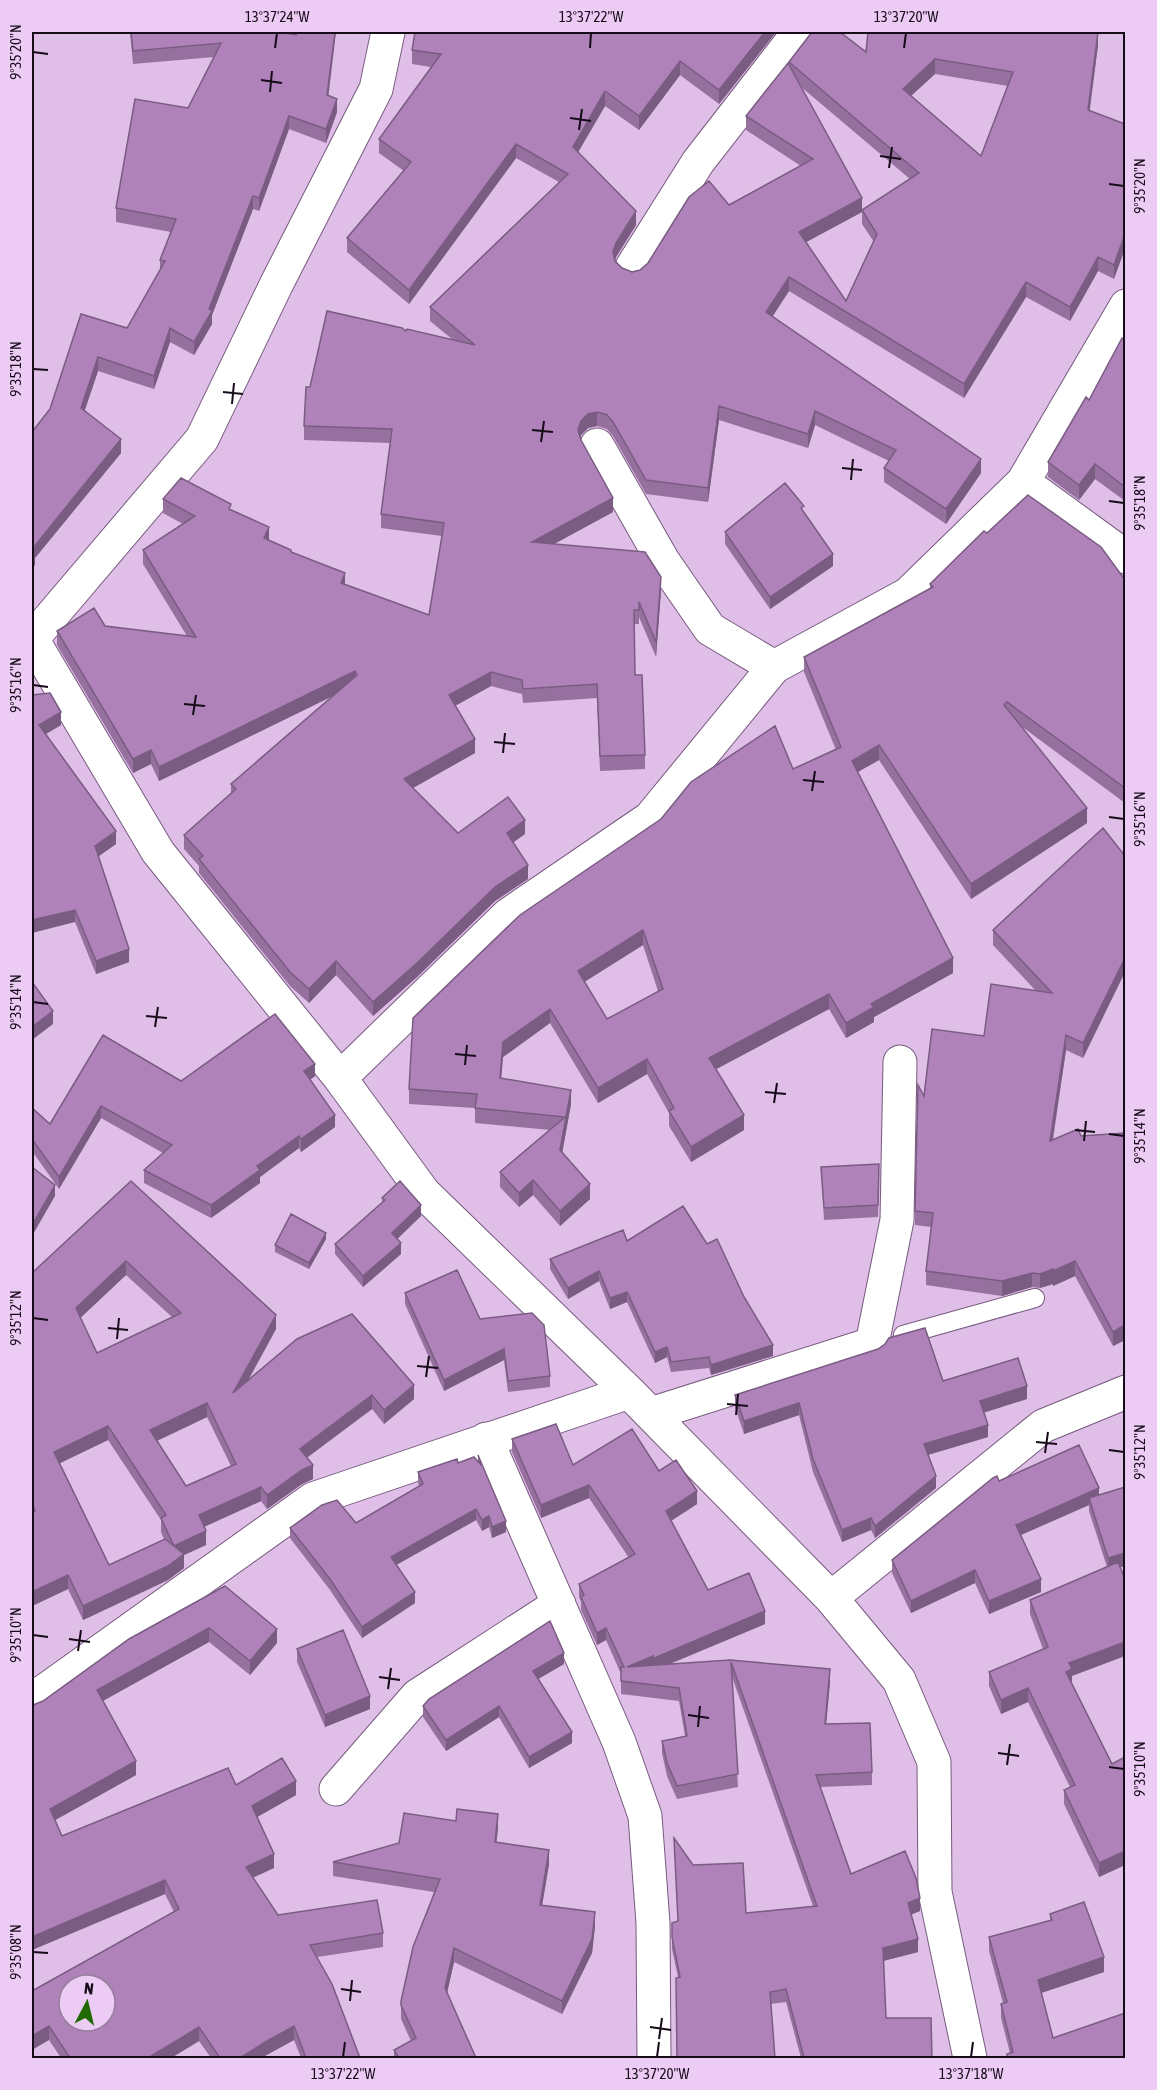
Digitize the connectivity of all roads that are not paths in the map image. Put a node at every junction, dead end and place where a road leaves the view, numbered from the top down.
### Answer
1 (388, 32) edge
2 (799, 32) edge
3 (632, 267) dead end
4 (1125, 306) edge
5 (597, 445) dead end
6 (1023, 482) junction
7 (1125, 557) edge
8 (32, 639) edge
9 (774, 667) junction
10 (900, 1062) dead end
11 (340, 1078) junction
12 (1035, 1298) dead end
13 (872, 1344) junction
14 (1125, 1392) edge
15 (640, 1403) junction
16 (486, 1439) junction
17 (831, 1598) junction
18 (559, 1604) junction
19 (32, 1700) edge
20 (336, 1789) dead end
21 (654, 2058) edge
22 (970, 2058) edge

1 - 8 street
2 - 3 street
4 - 6 street
5 - 9 street
6 - 7 street
6 - 9 street
8 - 11 street
9 - 11 street
10 - 13 street
11 - 15 street
12 - 13 lane
13 - 15 street
14 - 17 street
15 - 16 street
15 - 17 street
16 - 18 street
16 - 19 street
17 - 22 street
18 - 20 street
18 - 21 street

